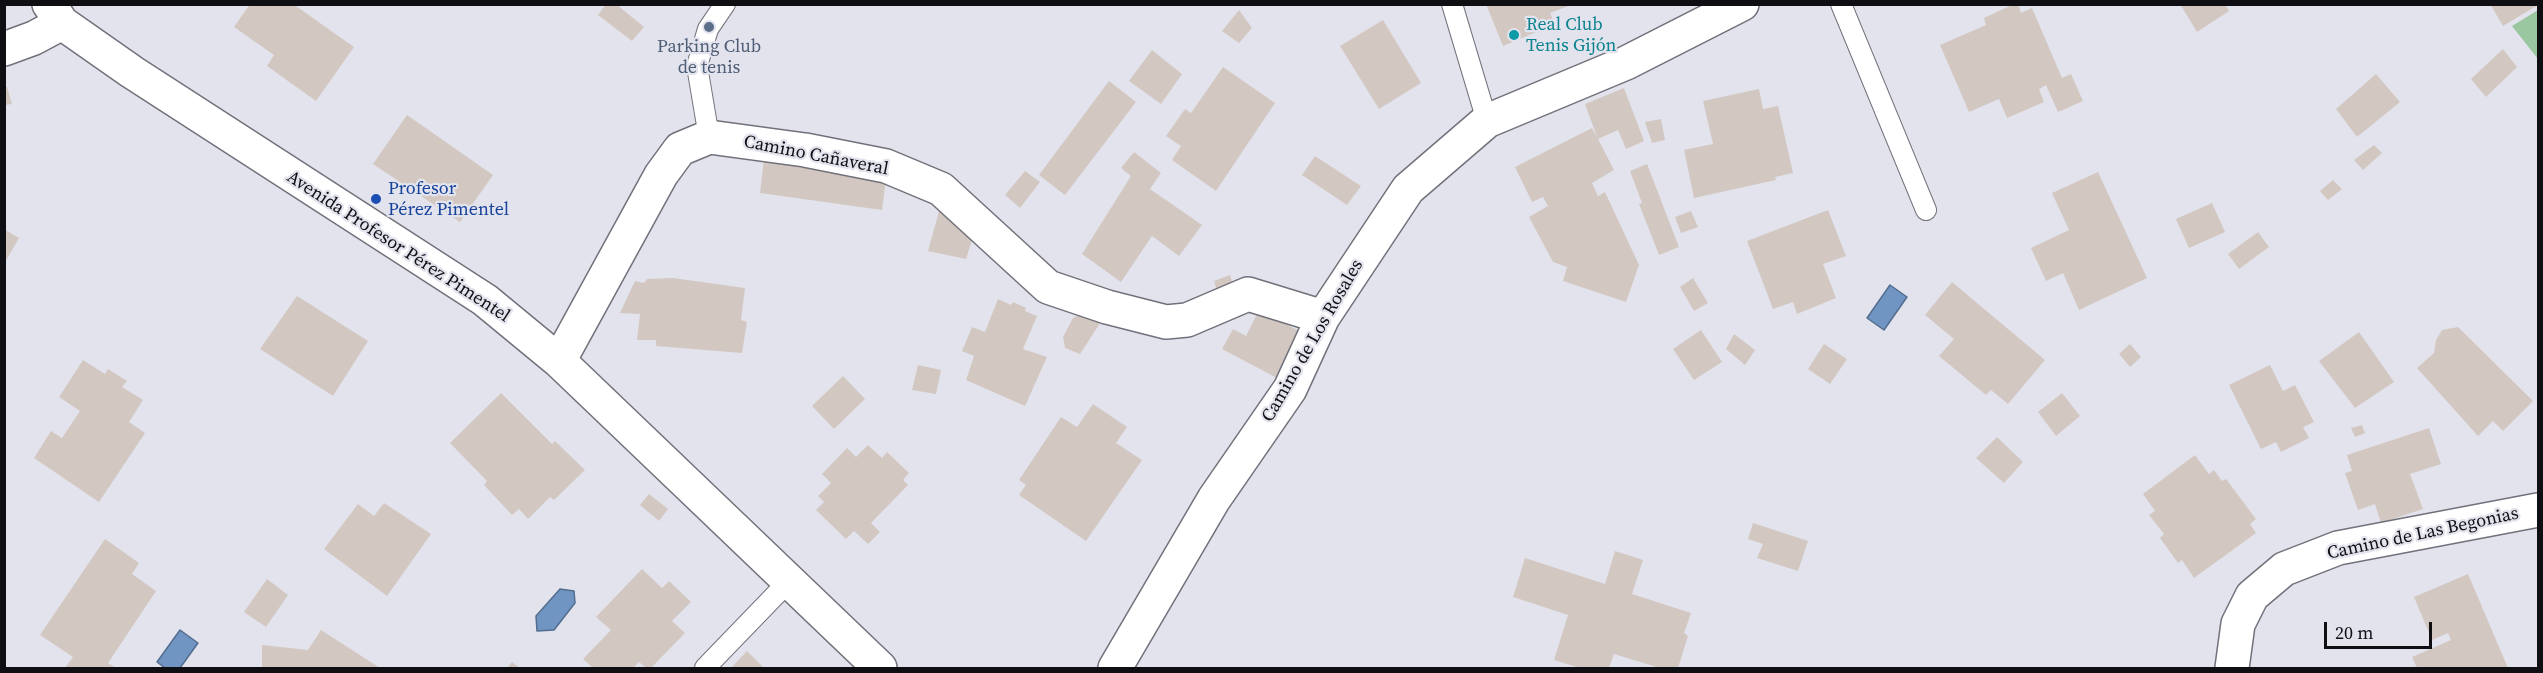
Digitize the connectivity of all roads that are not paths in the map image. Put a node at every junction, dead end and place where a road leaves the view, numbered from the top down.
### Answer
1 (725, 4) edge
2 (1452, 4) edge
3 (1742, 4) edge
4 (1841, 4) edge
5 (55, 14) edge
6 (4, 49) edge
7 (1487, 121) junction
8 (708, 136) junction
9 (1926, 210) dead end
10 (1323, 317) junction
11 (559, 361) junction
12 (2538, 510) edge
13 (789, 581) junction
14 (705, 669) edge
15 (880, 669) edge
16 (1115, 669) edge
17 (2232, 669) edge

1 - 8 lane
2 - 7 lane
3 - 7 street, Camino de Los Rosales
4 - 9 lane
5 - 6 street
5 - 11 street, Avenida Profesor Pérez Pimentel
7 - 10 street, Camino de Los Rosales
8 - 10 street, Camino Cañaveral
8 - 11 street
10 - 16 street, Camino de Los Rosales
11 - 13 street, Avenida Profesor Pérez Pimentel
12 - 17 street, Camino de Las Begonias
13 - 14 lane
13 - 15 street, Avenida Profesor Pérez Pimentel

